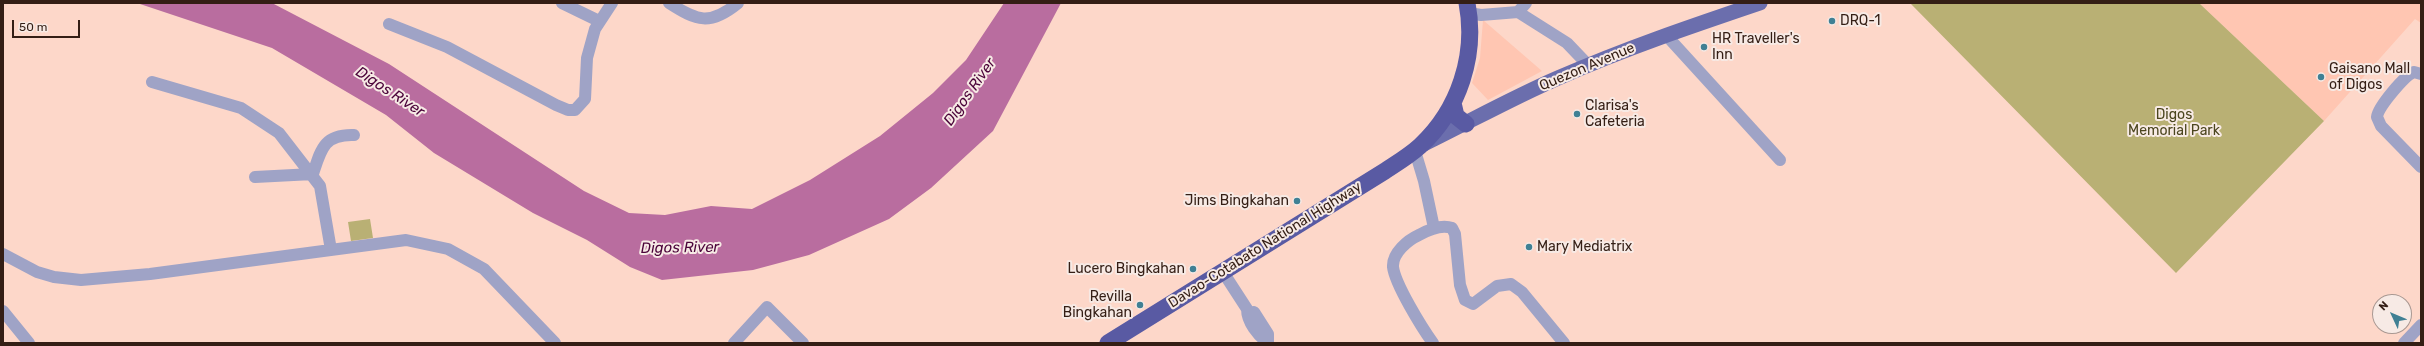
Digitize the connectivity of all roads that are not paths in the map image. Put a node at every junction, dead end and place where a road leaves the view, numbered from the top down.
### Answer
1 (562, 3) edge
2 (612, 3) edge
3 (668, 3) edge
4 (738, 3) edge
5 (1760, 3) edge
6 (1522, 7) edge
7 (1468, 8) edge
8 (599, 21) junction
9 (389, 24) dead end
10 (1666, 35) junction
11 (1588, 65) junction
12 (2421, 74) edge
13 (152, 82) dead end
14 (1453, 103) junction
15 (1466, 124) junction
16 (354, 135) dead end
17 (1418, 148) junction
18 (1780, 160) dead end
19 (2421, 167) edge
20 (313, 174) junction
21 (255, 177) dead end
22 (1434, 228) junction
23 (332, 250) junction
24 (3, 254) edge
25 (1222, 272) junction
26 (3, 311) edge
27 (2421, 325) edge
28 (29, 343) edge
29 (555, 343) edge
30 (734, 343) edge
31 (803, 343) edge
32 (1108, 343) edge
33 (1268, 343) edge
34 (1433, 343) edge
35 (1564, 343) edge
36 (2404, 343) edge

1 - 8 street
2 - 8 street
3 - 4 street
5 - 10 main road, Quezon Avenue
6 - 7 street
6 - 11 street
7 - 14 highway, Davao-Cotabato National Highway
8 - 9 street
10 - 11 main road, Quezon Avenue
10 - 18 street
11 - 15 main road, Quezon Avenue
12 - 19 street
13 - 20 street
14 - 15 highway
14 - 17 highway, Davao-Cotabato National Highway
15 - 17 main road, Quezon Avenue
16 - 20 street
17 - 22 street
17 - 25 highway, Davao-Cotabato National Highway
20 - 21 street
20 - 23 street
22 - 34 street
22 - 35 street
23 - 24 street
23 - 29 street
25 - 32 highway, Davao-Cotabato National Highway
25 - 33 street
26 - 28 street
27 - 36 street
30 - 31 street

